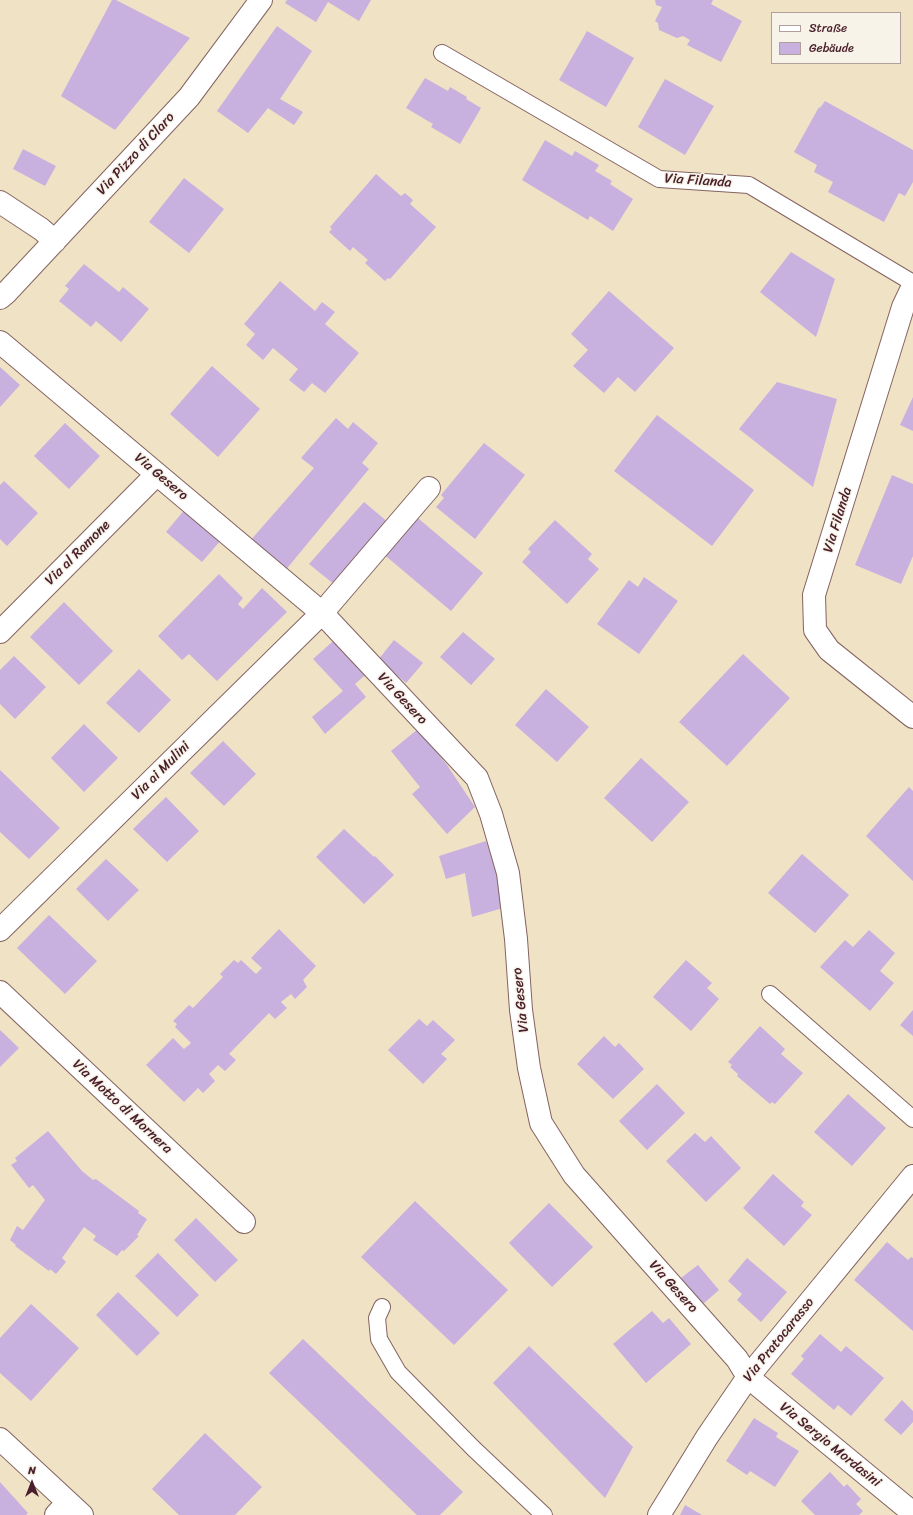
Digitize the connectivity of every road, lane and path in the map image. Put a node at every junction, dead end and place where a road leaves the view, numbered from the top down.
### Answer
1 (261, 0) edge
2 (442, 53) dead end
3 (0, 202) edge
4 (55, 241) junction
5 (913, 283) edge
6 (913, 286) edge
7 (0, 298) edge
8 (0, 342) edge
9 (157, 474) junction
10 (429, 488) dead end
11 (322, 613) junction
12 (0, 632) edge
13 (913, 717) edge
14 (4, 918) edge
15 (0, 992) edge
16 (770, 994) dead end
17 (913, 1119) edge
18 (913, 1176) edge
19 (244, 1222) dead end
20 (382, 1307) dead end
21 (748, 1378) junction
22 (0, 1438) edge
23 (69, 1511) edge
24 (913, 1513) edge
25 (544, 1515) edge
26 (659, 1515) edge

1 - 4 street, Via Pizzo di Claro
2 - 5 lane, Via Filanda
3 - 4 street
4 - 7 street, Via Pizzo di Claro
6 - 13 street, Via Filanda
8 - 9 street, Via Gesero
9 - 11 street, Via Gesero
9 - 12 street, Via al Ramone
10 - 11 street
11 - 14 street, Via ai Mulini
11 - 21 street, Via Gesero
15 - 19 street, Via Motto di Mornera
16 - 17 lane
18 - 21 street, Via Pratocarasso
20 - 25 lane
21 - 24 street, Via Sergio Mordasini
21 - 26 street, Via Pratocarasso
22 - 23 street

